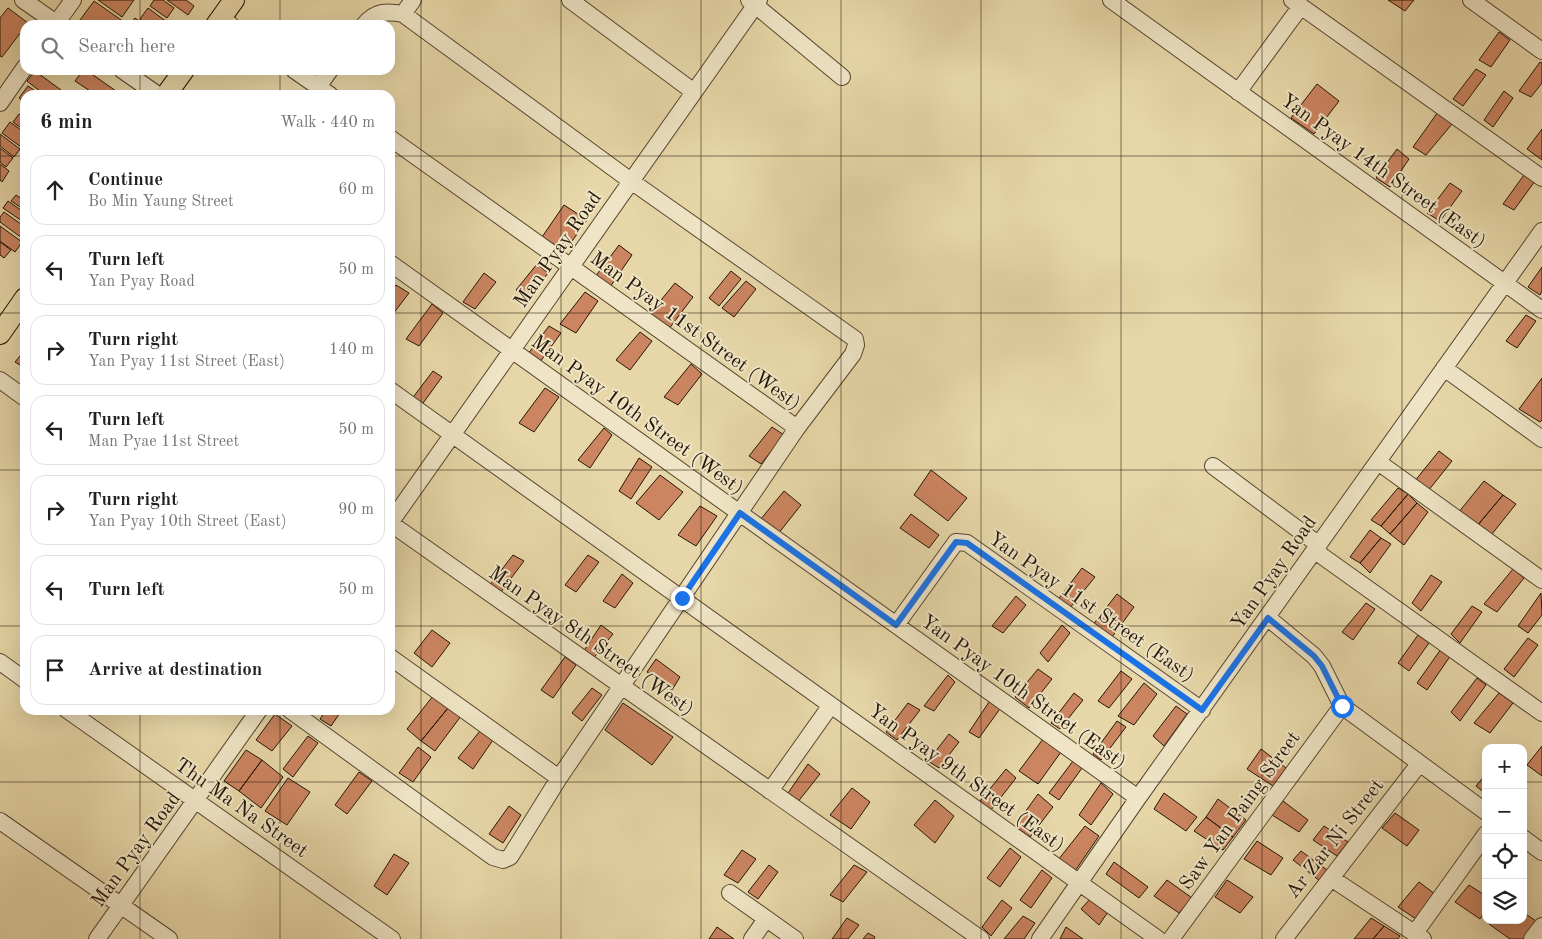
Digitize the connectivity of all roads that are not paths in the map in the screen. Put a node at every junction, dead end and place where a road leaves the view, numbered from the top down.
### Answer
1 (23, 0) edge
2 (73, 0) edge
3 (234, 0) edge
4 (413, 0) edge
5 (570, 0) edge
6 (1111, 0) edge
7 (1471, 0) edge
8 (754, 2) edge
9 (1296, 3) edge
10 (403, 14) junction
11 (51, 20) edge
12 (60, 20) edge
13 (224, 20) edge
14 (368, 20) edge
15 (1542, 51) edge
16 (20, 75) edge
17 (129, 75) edge
18 (180, 75) edge
19 (301, 75) edge
20 (329, 75) edge
21 (842, 77) dead end
22 (151, 90) edge
23 (170, 90) edge
24 (323, 90) edge
25 (324, 90) edge
26 (694, 92) junction
27 (1238, 92) junction
28 (0, 103) edge
29 (395, 142) edge
30 (1542, 178) edge
31 (631, 181) junction
32 (1542, 231) edge
33 (395, 267) edge
34 (571, 267) junction
35 (1505, 283) junction
36 (20, 305) edge
37 (1542, 310) edge
38 (0, 334) edge
39 (512, 350) junction
40 (1444, 368) junction
41 (0, 380) edge
42 (20, 394) edge
43 (395, 394) edge
44 (797, 428) junction
45 (452, 435) junction
46 (1542, 439) edge
47 (1378, 462) junction
48 (1213, 466) dead end
49 (740, 513) junction
50 (395, 516) edge
51 (395, 527) edge
52 (1317, 548) junction
53 (1542, 580) edge
54 (682, 598) junction
55 (1268, 618) junction
56 (896, 625) junction
57 (0, 662) edge
58 (395, 662) edge
59 (20, 676) edge
60 (622, 686) junction
61 (831, 705) junction
62 (1342, 706) junction
63 (1202, 710) junction
64 (1542, 713) edge
65 (75, 715) edge
66 (256, 715) edge
67 (297, 715) edge
68 (1419, 764) junction
69 (560, 778) junction
70 (770, 791) junction
71 (1138, 798) junction
72 (196, 801) junction
73 (1482, 809) edge
74 (0, 821) edge
75 (1482, 840) edge
76 (1527, 841) edge
77 (1542, 852) edge
78 (1331, 878) junction
79 (1080, 883) junction
80 (730, 893) dead end
81 (121, 906) junction
82 (766, 919) junction
83 (1542, 926) edge
84 (1419, 936) edge
85 (97, 939) edge
86 (169, 939) edge
87 (392, 939) edge
88 (752, 939) edge
89 (795, 939) edge
90 (981, 939) edge
91 (1040, 939) edge
92 (1158, 939) edge
93 (1171, 939) edge
94 (1284, 939) edge
95 (1532, 939) edge

1 - 11 street
2 - 12 street
3 - 13 main road
4 - 10 street
5 - 26 street
6 - 27 street, Yan Pyay 14th Street (East)
7 - 15 street
8 - 21 street
8 - 26 street, Man Pyay Road
9 - 27 street
9 - 30 street
10 - 14 street
10 - 31 street
16 - 28 street
17 - 22 street
18 - 23 main road
19 - 24 street
20 - 25 street
26 - 31 street, Man Pyay Road
27 - 35 street, Yan Pyay 14th Street (East)
29 - 34 street, Man Pyay 11st Street (West)
31 - 34 street, Man Pyay Road
31 - 44 street
32 - 35 street, Yan Pyay Road
33 - 39 street, Man Pyay 10th Street (West)
34 - 39 street, Man Pyay Road
34 - 44 street, Man Pyay 11st Street (West)
35 - 37 street, Yan Pyay 14th Street (East)
35 - 40 street, Yan Pyay Road
36 - 38 main road
39 - 45 street, Man Pyay Road
39 - 49 street, Man Pyay 10th Street (West)
40 - 46 street
40 - 47 street, Yan Pyay Road
41 - 42 street
43 - 45 street, Yan Pyay 9th Street (East)
44 - 49 street
45 - 50 street, Man Pyay Road
45 - 54 street, Yan Pyay 9th Street (East)
47 - 52 street, Yan Pyay Road
47 - 53 street
48 - 52 street
49 - 54 street
49 - 56 street, Yan Pyay 10th Street (East)
51 - 60 street, Man Pyay 8th Street (West)
52 - 55 street, Yan Pyay Road
52 - 64 street
54 - 60 street
54 - 61 street, Yan Pyay 9th Street (East)
55 - 62 street
55 - 63 street, Yan Pyay Road
56 - 63 street, Yan Pyay 11st Street (East)
56 - 71 street, Yan Pyay 10th Street (East)
57 - 59 street
58 - 69 street
60 - 69 street
60 - 70 street, Man Pyay 8th Street (West)
61 - 70 street
61 - 79 street, Yan Pyay 9th Street (East)
62 - 68 street
62 - 93 street, Saw Yan Paing Street
63 - 71 street, Yan Pyay Road
65 - 72 street, Thu Ma Na Street
66 - 72 street, Man Pyay Road
67 - 69 street
68 - 73 street
68 - 78 street, Ar Zar Ni Street
70 - 90 street, Man Pyay 8th Street (West)
71 - 79 street, Yan Pyay Road
72 - 81 street, Man Pyay Road
72 - 87 street, Thu Ma Na Street
74 - 81 street
75 - 84 street
76 - 77 street
78 - 84 street
78 - 94 street, Ar Zar Ni Street
79 - 91 street, Yan Pyay Road
79 - 92 street, Yan Pyay 9th Street (East)
80 - 82 street
81 - 85 street, Man Pyay Road
81 - 86 street
82 - 88 street
82 - 89 street
83 - 95 street

